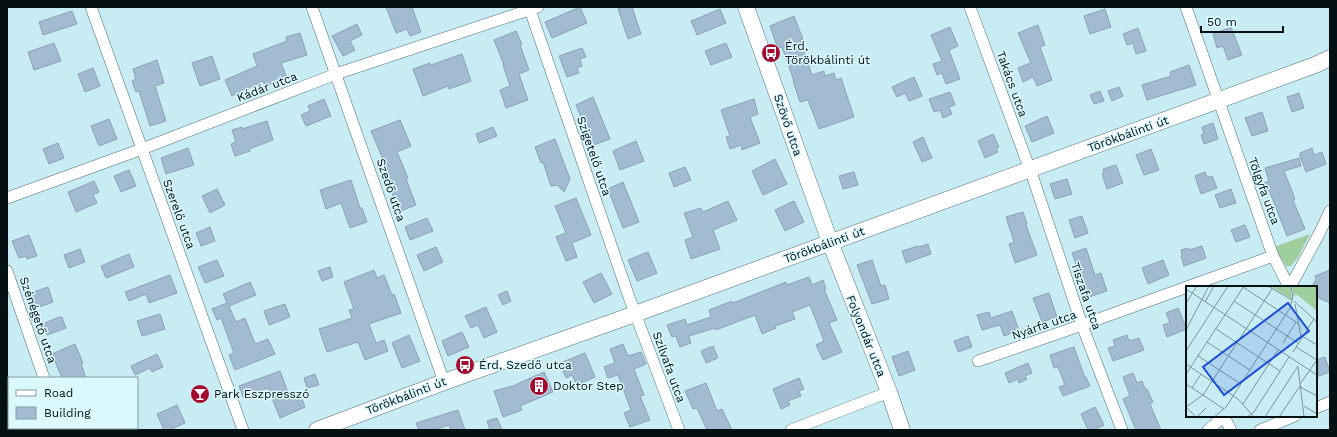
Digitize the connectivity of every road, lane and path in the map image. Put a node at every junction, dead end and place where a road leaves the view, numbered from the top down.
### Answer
1 (91, 7) edge
2 (312, 7) edge
3 (746, 7) edge
4 (970, 7) edge
5 (1186, 7) edge
6 (532, 8) edge
7 (1330, 58) edge
8 (336, 74) junction
9 (1219, 101) junction
10 (142, 149) junction
11 (1029, 169) junction
12 (7, 198) edge
13 (1330, 211) edge
14 (1325, 233) edge
15 (830, 242) junction
16 (1273, 256) junction
17 (7, 271) edge
18 (1190, 286) edge
19 (1289, 286) edge
20 (1291, 286) edge
21 (1186, 287) edge
22 (635, 314) junction
23 (1082, 325) junction
24 (978, 361) dead end
25 (44, 377) edge
26 (444, 382) junction
27 (889, 392) junction
28 (1330, 402) edge
29 (1317, 408) edge
30 (1223, 417) edge
31 (1224, 417) edge
32 (1292, 417) edge
33 (243, 430) edge
34 (317, 430) edge
35 (679, 430) edge
36 (791, 430) edge
37 (902, 430) edge
38 (1122, 430) edge
39 (1208, 430) edge
40 (1231, 430) edge
41 (1260, 430) edge

1 - 10 street, Szerelő utca
2 - 8 street, Szedő utca
3 - 15 main road, Szövő utca
4 - 11 street, Takács utca
5 - 9 street, Tölgyfa utca
6 - 8 street, Kádár utca
6 - 22 street, Szigetelő utca
7 - 9 main road, Törökbálinti út
8 - 10 street, Kádár utca
8 - 26 street, Szedő utca
9 - 11 main road, Törökbálinti út
9 - 16 street, Tölgyfa utca
10 - 12 street, Kádár utca
10 - 33 street, Szerelő utca
11 - 15 main road, Törökbálinti út
11 - 23 street, Tiszafa utca
13 - 14 street
14 - 20 street
15 - 22 main road, Törökbálinti út
15 - 27 main road, Folyondár utca
16 - 18 street, Nyárfa utca
16 - 19 street, Tölgyfa utca
17 - 25 street, Szénégető utca
21 - 23 street, Nyárfa utca
22 - 26 main road, Törökbálinti út
22 - 35 street, Szilvafa utca
23 - 24 street, Nyárfa utca
23 - 38 street, Tiszafa utca
26 - 34 main road, Törökbálinti út
27 - 36 street
27 - 37 main road, Folyondár utca
28 - 29 street
30 - 39 street
31 - 40 street
32 - 41 street

